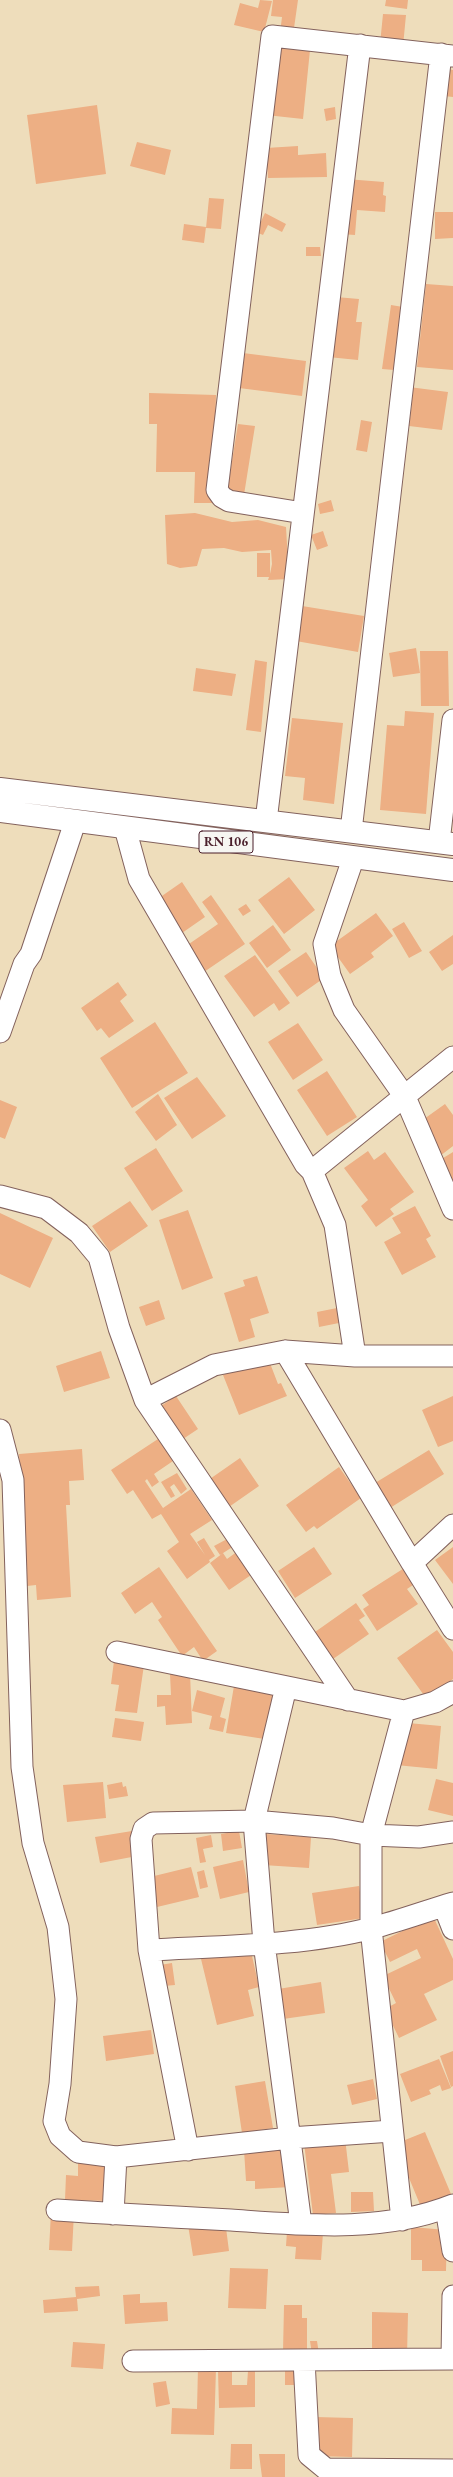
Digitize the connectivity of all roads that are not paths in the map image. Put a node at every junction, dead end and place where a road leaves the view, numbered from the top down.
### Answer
1 (360, 45) junction
2 (447, 55) edge
3 (303, 513) junction
4 (453, 720) edge
5 (0, 789) edge
6 (0, 811) edge
7 (266, 821) junction
8 (75, 822) junction
9 (125, 828) junction
10 (351, 831) junction
11 (446, 843) edge
12 (353, 859) junction
13 (453, 870) edge
14 (0, 1032) edge
15 (453, 1057) edge
16 (405, 1097) junction
17 (312, 1172) junction
18 (0, 1196) edge
19 (453, 1209) edge
20 (285, 1351) junction
21 (355, 1356) junction
22 (453, 1356) edge
23 (145, 1400) junction
24 (0, 1430) edge
25 (453, 1525) edge
26 (412, 1563) junction
27 (453, 1629) edge
28 (118, 1652) dead end
29 (286, 1687) junction
30 (453, 1692) edge
31 (348, 1700) junction
32 (404, 1711) junction
33 (254, 1821) junction
34 (453, 1832) edge
35 (371, 1835) junction
36 (448, 1904) edge
37 (371, 1928) junction
38 (453, 1929) edge
39 (264, 1943) junction
40 (149, 1950) junction
41 (392, 2131) junction
42 (290, 2138) junction
43 (188, 2150) junction
44 (116, 2157) junction
45 (450, 2206) edge
46 (57, 2210) dead end
47 (113, 2214) junction
48 (402, 2220) junction
49 (301, 2224) junction
50 (453, 2251) edge
51 (453, 2296) edge
52 (452, 2359) edge
53 (304, 2360) junction
54 (133, 2361) dead end
55 (453, 2470) edge
56 (324, 2472) edge

1 - 2 street
1 - 3 street
1 - 3 street
2 - 10 street
3 - 7 street
4 - 11 street
5 - 7 main road, RN 106
6 - 8 main road, RN 106
7 - 10 main road, RN 106
8 - 9 main road, RN 106
8 - 14 street
9 - 12 main road, RN 106
9 - 17 street
10 - 11 main road, RN 106
12 - 13 main road, RN 106
12 - 16 street
15 - 16 street
16 - 17 street
16 - 19 street
17 - 21 street
18 - 23 street
20 - 21 street
20 - 23 street
20 - 26 street
21 - 22 street
23 - 31 street
24 - 44 street
25 - 26 street
26 - 27 street
28 - 29 street
29 - 31 street
29 - 33 street
30 - 32 street
31 - 32 street
32 - 35 street
33 - 35 street
33 - 39 street
33 - 40 street
34 - 35 street
35 - 37 street
36 - 37 street
36 - 38 street
37 - 39 street
37 - 41 street
39 - 40 street
39 - 42 street
40 - 43 street
41 - 42 street
41 - 48 street
42 - 43 street
42 - 49 street
43 - 44 street
44 - 47 street
45 - 48 street
45 - 50 street
46 - 47 street
47 - 49 street
48 - 49 street
51 - 52 street
52 - 53 street
53 - 54 street
53 - 56 street
55 - 56 street

